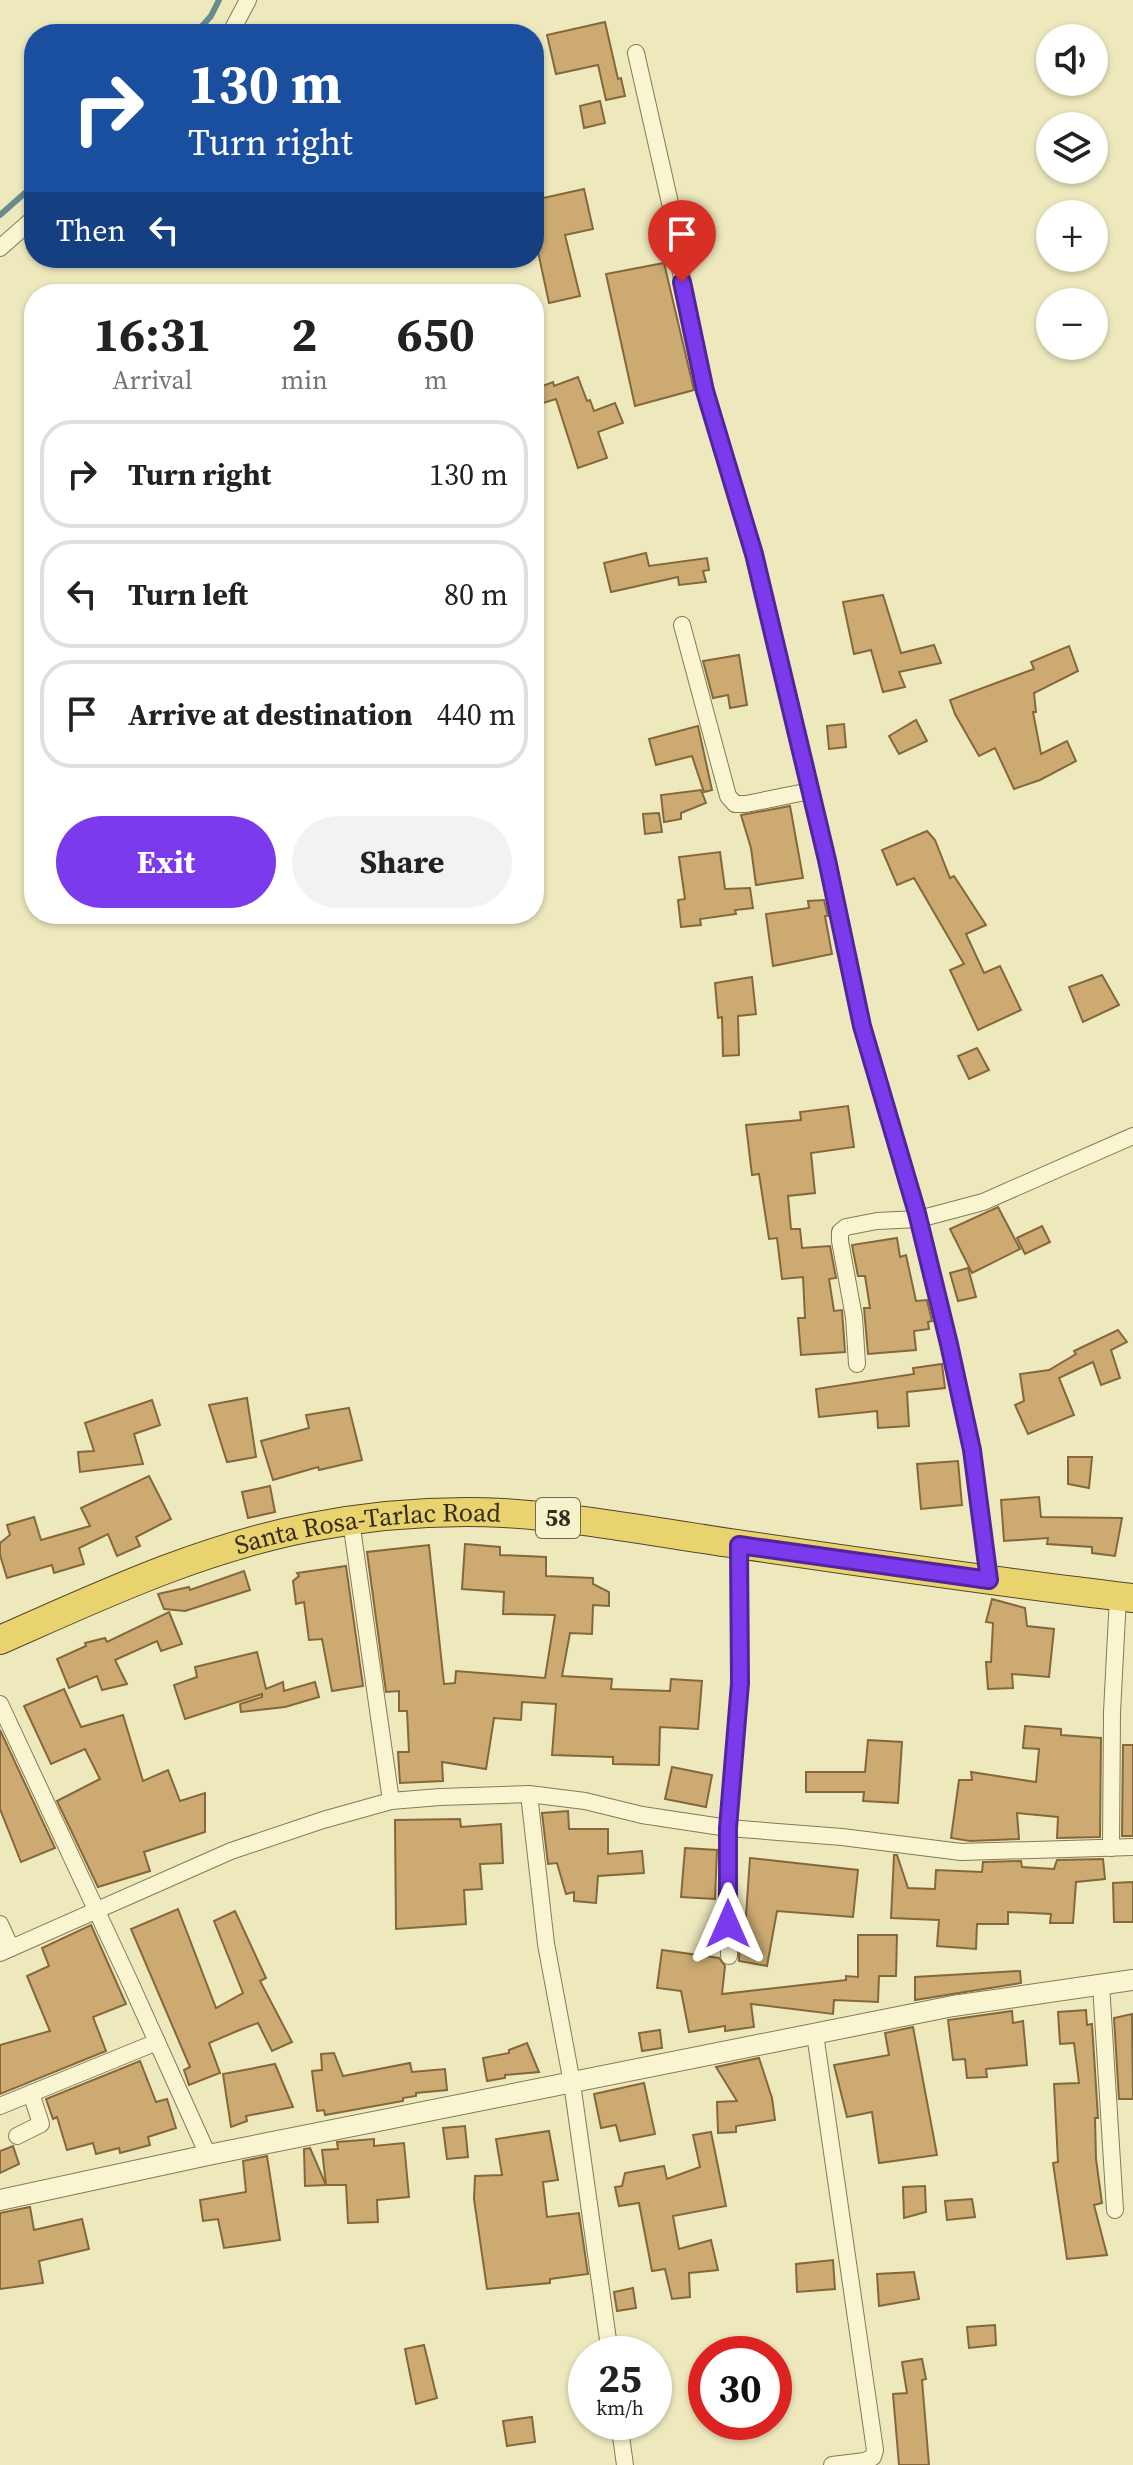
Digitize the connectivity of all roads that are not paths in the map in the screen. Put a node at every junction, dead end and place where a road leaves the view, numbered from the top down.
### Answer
1 (248, 0) edge
2 (235, 24) edge
3 (636, 53) dead end
4 (24, 227) edge
5 (0, 248) edge
6 (682, 625) dead end
7 (810, 791) junction
8 (1133, 1136) edge
9 (919, 1219) junction
10 (857, 1364) dead end
11 (351, 1521) junction
12 (739, 1545) junction
13 (989, 1580) junction
14 (1125, 1598) edge
15 (0, 1640) edge
16 (0, 1704) edge
17 (529, 1794) junction
18 (391, 1801) junction
19 (728, 1828) junction
20 (1133, 1847) edge
21 (1111, 1848) junction
22 (95, 1909) junction
23 (0, 1924) edge
24 (6, 1950) edge
25 (729, 1956) dead end
26 (1133, 1980) edge
27 (1101, 1984) junction
28 (815, 2034) junction
29 (157, 2042) junction
30 (572, 2083) junction
31 (31, 2093) junction
32 (0, 2106) edge
33 (17, 2136) dead end
34 (208, 2155) junction
35 (0, 2200) edge
36 (1115, 2210) dead end
37 (607, 2336) edge
38 (622, 2440) edge
39 (625, 2465) edge
40 (832, 2465) edge

1 - 2 street
3 - 7 street
4 - 5 street
6 - 7 street
7 - 9 street
8 - 9 street
9 - 10 street
9 - 13 street
11 - 12 highway, Santa Rosa-Tarlac Road / 58
11 - 15 highway, Santa Rosa-Tarlac Road / 58
11 - 18 street
12 - 13 highway, Santa Rosa-Tarlac Road / 58
12 - 19 street
13 - 14 highway, Santa Rosa-Tarlac Road / 58
14 - 21 street
16 - 22 street
17 - 18 street
17 - 19 street
17 - 30 street
18 - 22 street
19 - 21 street
19 - 25 street
20 - 21 street
22 - 24 street
22 - 29 street
23 - 24 street
26 - 27 street
27 - 28 street
27 - 36 street
28 - 30 street
28 - 40 street
29 - 31 street
29 - 34 street
30 - 34 street
30 - 37 street
31 - 32 street
31 - 33 street
34 - 35 street
38 - 39 street

